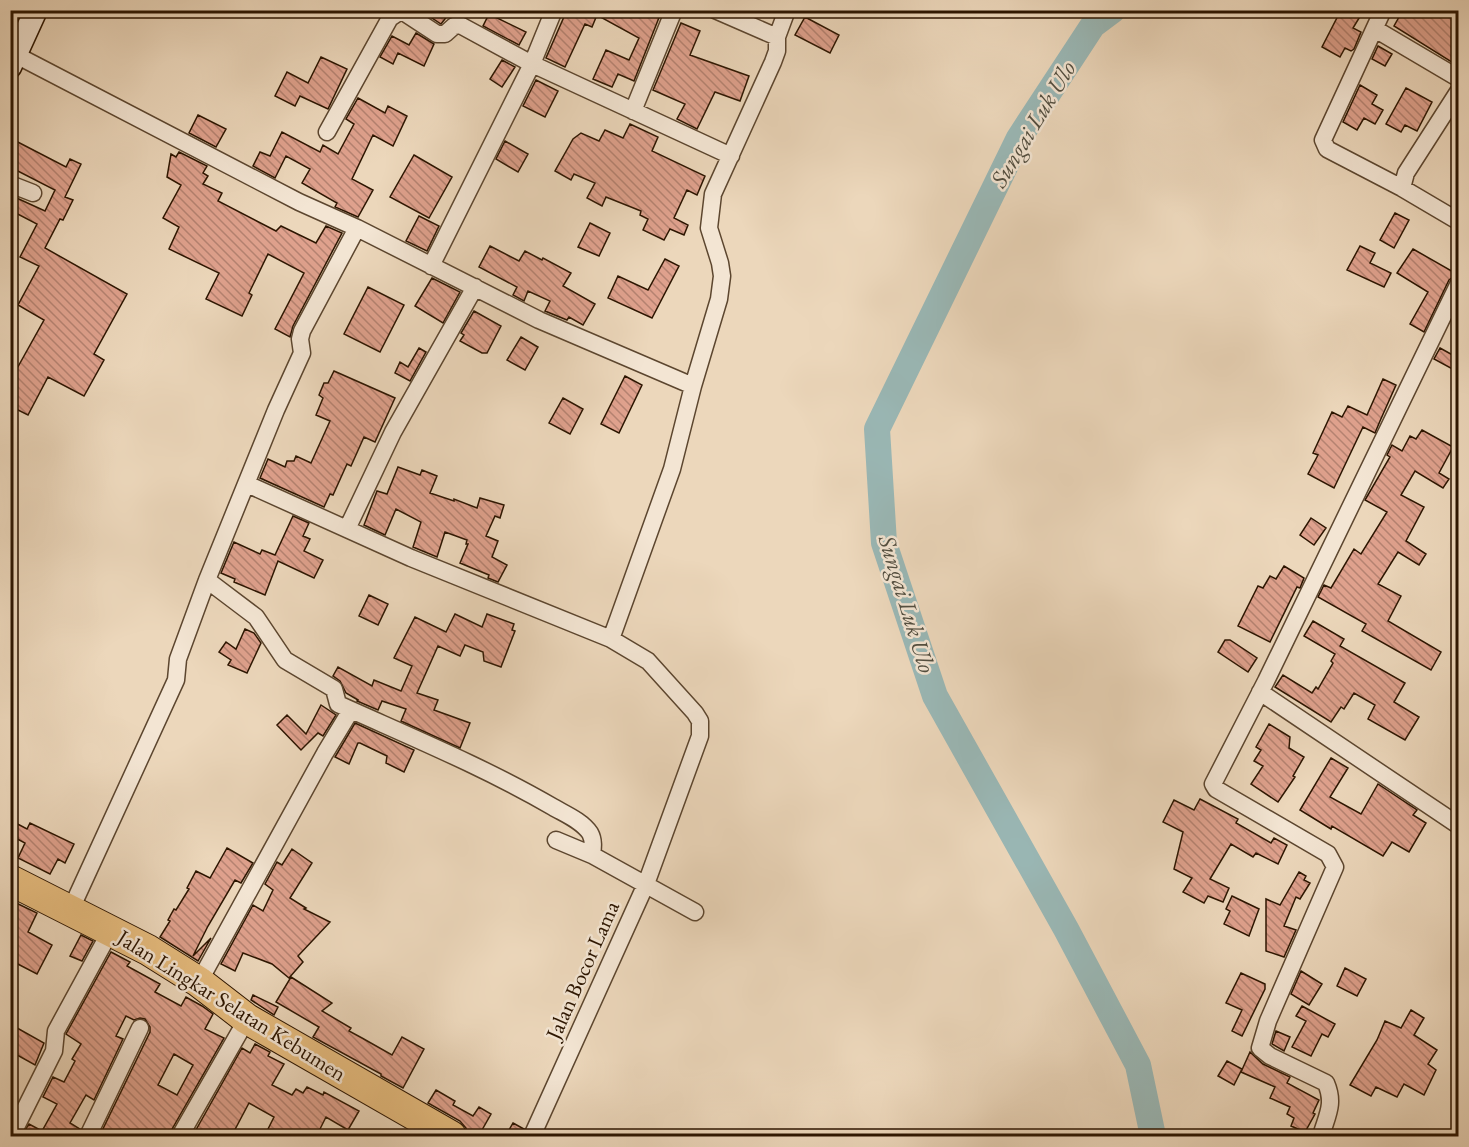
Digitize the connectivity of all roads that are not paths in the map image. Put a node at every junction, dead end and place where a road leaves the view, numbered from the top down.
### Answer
1 (36, 10) edge
2 (554, 10) edge
3 (674, 10) edge
4 (715, 10) edge
5 (787, 10) edge
6 (1383, 10) edge
7 (468, 25) edge
8 (1375, 29) junction
9 (777, 37) junction
10 (13, 61) edge
11 (532, 64) junction
12 (1458, 78) edge
13 (1458, 92) edge
14 (633, 111) junction
15 (327, 132) dead end
16 (731, 156) junction
17 (10, 184) edge
18 (1402, 188) junction
19 (33, 193) dead end
20 (1458, 221) edge
21 (357, 228) junction
22 (431, 266) junction
23 (1458, 285) edge
24 (475, 286) junction
25 (693, 386) junction
26 (247, 484) junction
27 (347, 529) junction
28 (207, 580) junction
29 (611, 639) junction
30 (1260, 692) junction
31 (351, 710) junction
32 (1458, 825) edge
33 (556, 840) dead end
34 (592, 855) junction
35 (10, 880) edge
36 (646, 884) junction
37 (71, 909) junction
38 (695, 912) dead end
39 (111, 930) junction
40 (199, 982) junction
41 (247, 1019) junction
42 (140, 1028) dead end
43 (16, 1125) dead end
44 (88, 1137) edge
45 (180, 1137) edge
46 (451, 1137) edge
47 (532, 1137) edge
48 (1321, 1137) edge

1 - 10 main road
2 - 11 street
3 - 14 street
4 - 9 street
5 - 9 street
6 - 8 street
7 - 11 street
7 - 15 street
8 - 12 street
8 - 18 street
9 - 16 street
10 - 21 street
11 - 14 street
11 - 22 street
13 - 18 street
14 - 16 street
16 - 25 street
17 - 19 street
18 - 20 street
21 - 22 street
21 - 26 street
22 - 24 street
23 - 30 street
24 - 25 street
24 - 27 street
25 - 29 street
26 - 27 street
26 - 28 street
27 - 29 street
28 - 31 street
28 - 37 street
29 - 36 street, Jalan Bocor Lama
30 - 32 street
30 - 48 street
31 - 34 street
31 - 40 street
33 - 34 street
34 - 36 street
35 - 37 highway, Jalan Lingkar Selatan Kebumen
36 - 38 street
36 - 47 street, Jalan Bocor Lama
37 - 39 highway, Jalan Lingkar Selatan Kebumen
39 - 40 highway, Jalan Lingkar Selatan Kebumen
39 - 43 street
40 - 41 highway, Jalan Lingkar Selatan Kebumen
41 - 45 street
41 - 46 highway, Jalan Lingkar Selatan Kebumen
42 - 44 street

